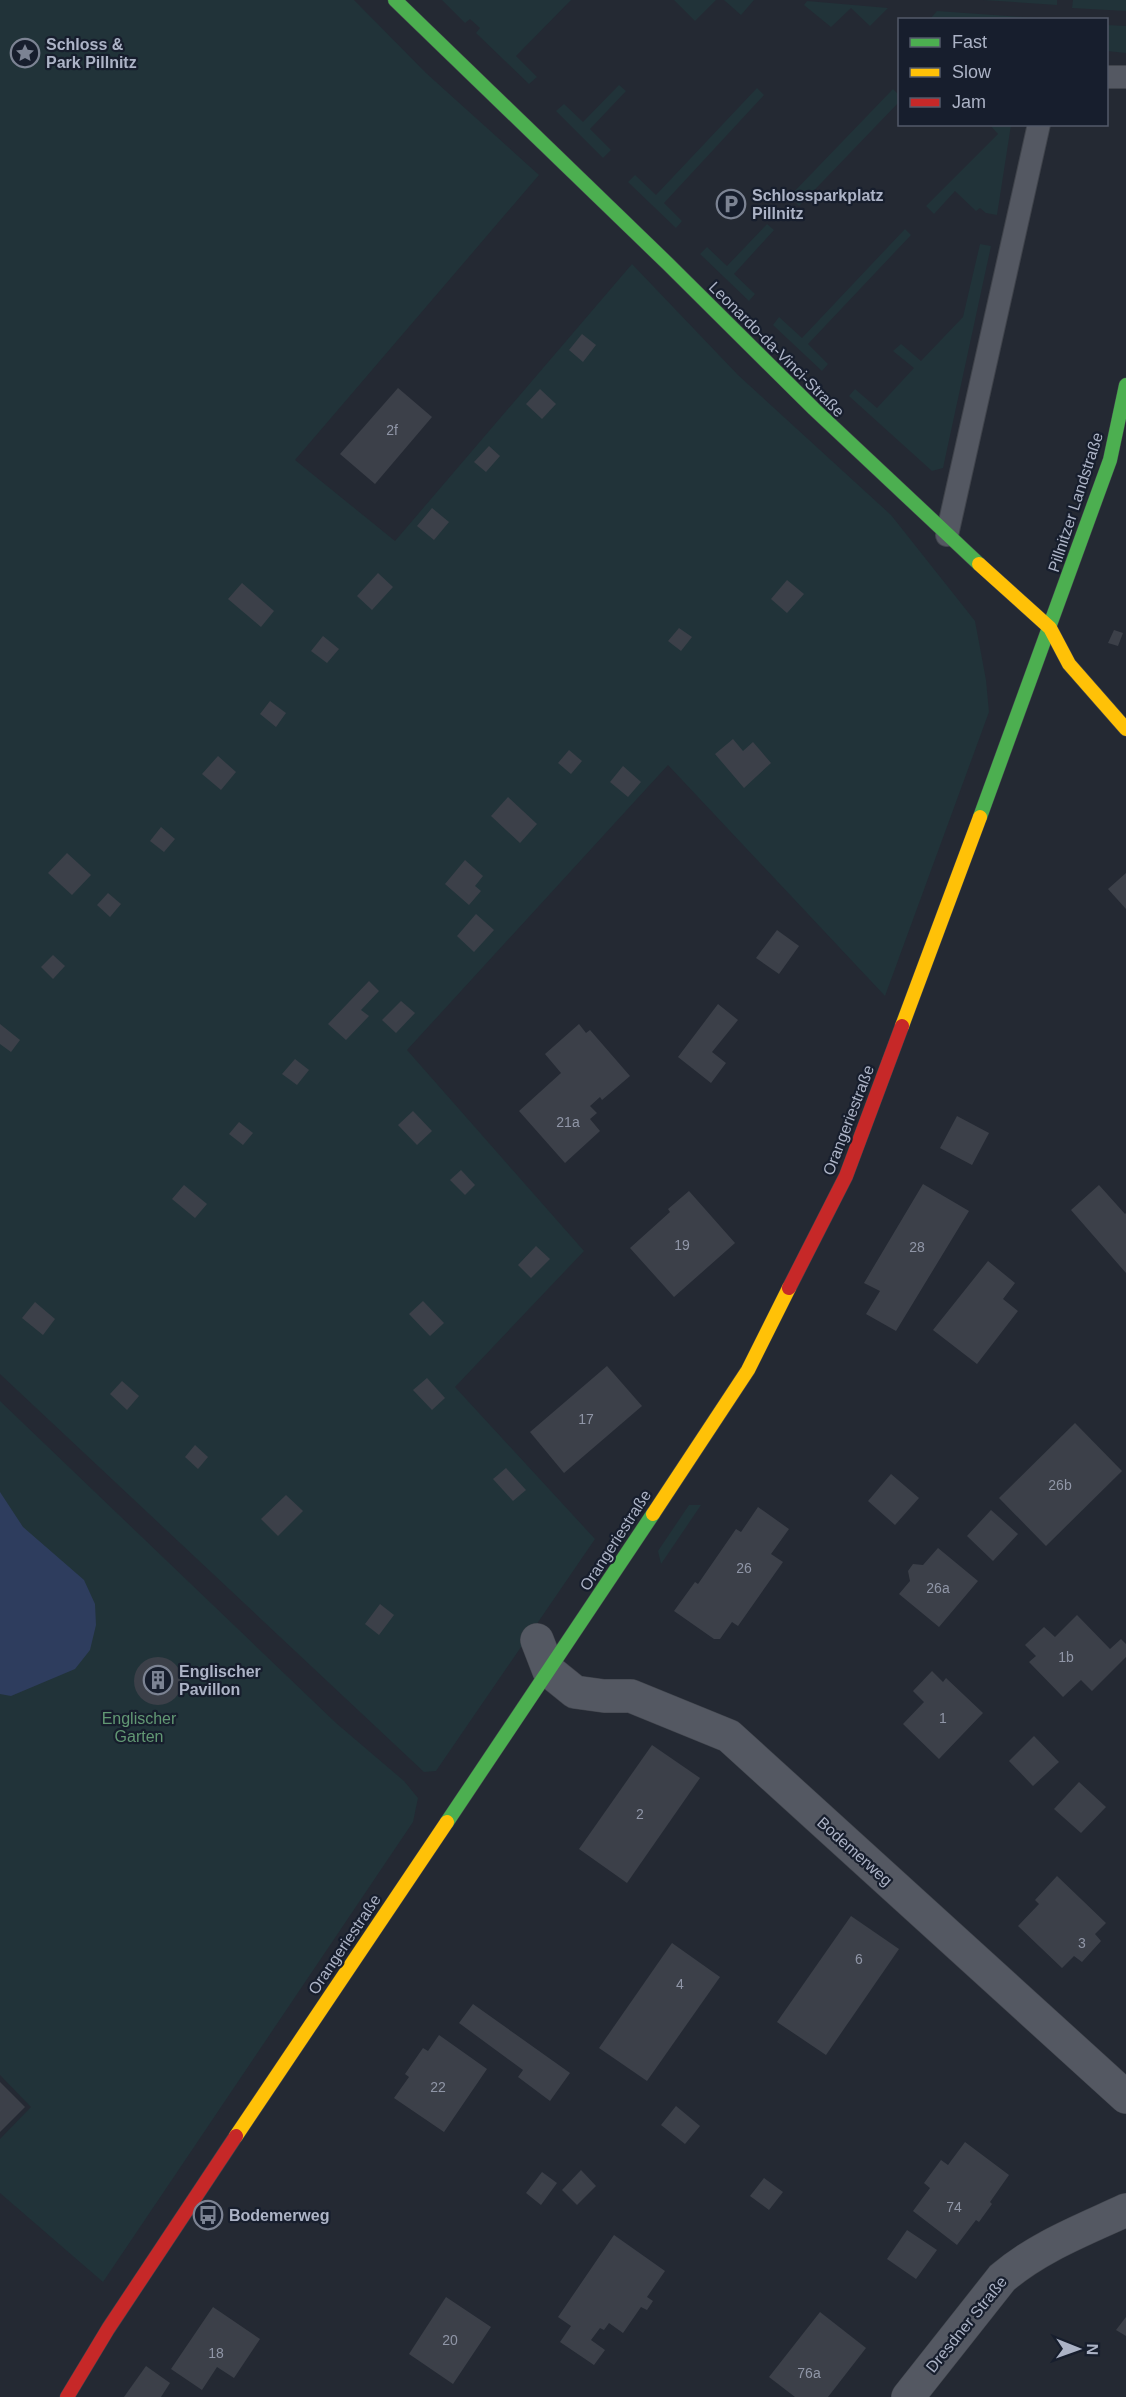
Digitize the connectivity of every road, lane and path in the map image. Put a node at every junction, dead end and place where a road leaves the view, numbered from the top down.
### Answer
1 (394, 0) edge
2 (1108, 77) edge
3 (1126, 77) edge
4 (1039, 126) edge
5 (1126, 385) edge
6 (947, 535) junction
7 (1050, 628) junction
8 (1126, 729) edge
9 (537, 1640) dead end
10 (549, 1671) junction
11 (1126, 2097) edge
12 (1126, 2210) edge
13 (67, 2397) edge
14 (908, 2397) edge

1 - 6 main road, Leonardo-da-Vinci-Straße
2 - 3 lane
4 - 6 lane
5 - 7 main road, Pillnitzer Landstraße
6 - 7 main road, Leonardo-da-Vinci-Straße
7 - 8 main road, Leonardo-da-Vinci-Straße
7 - 10 main road, Orangeriestraße
9 - 10 street
10 - 11 street, Bodemerweg
10 - 13 main road, Orangeriestraße
12 - 14 street, Dresdner Straße

